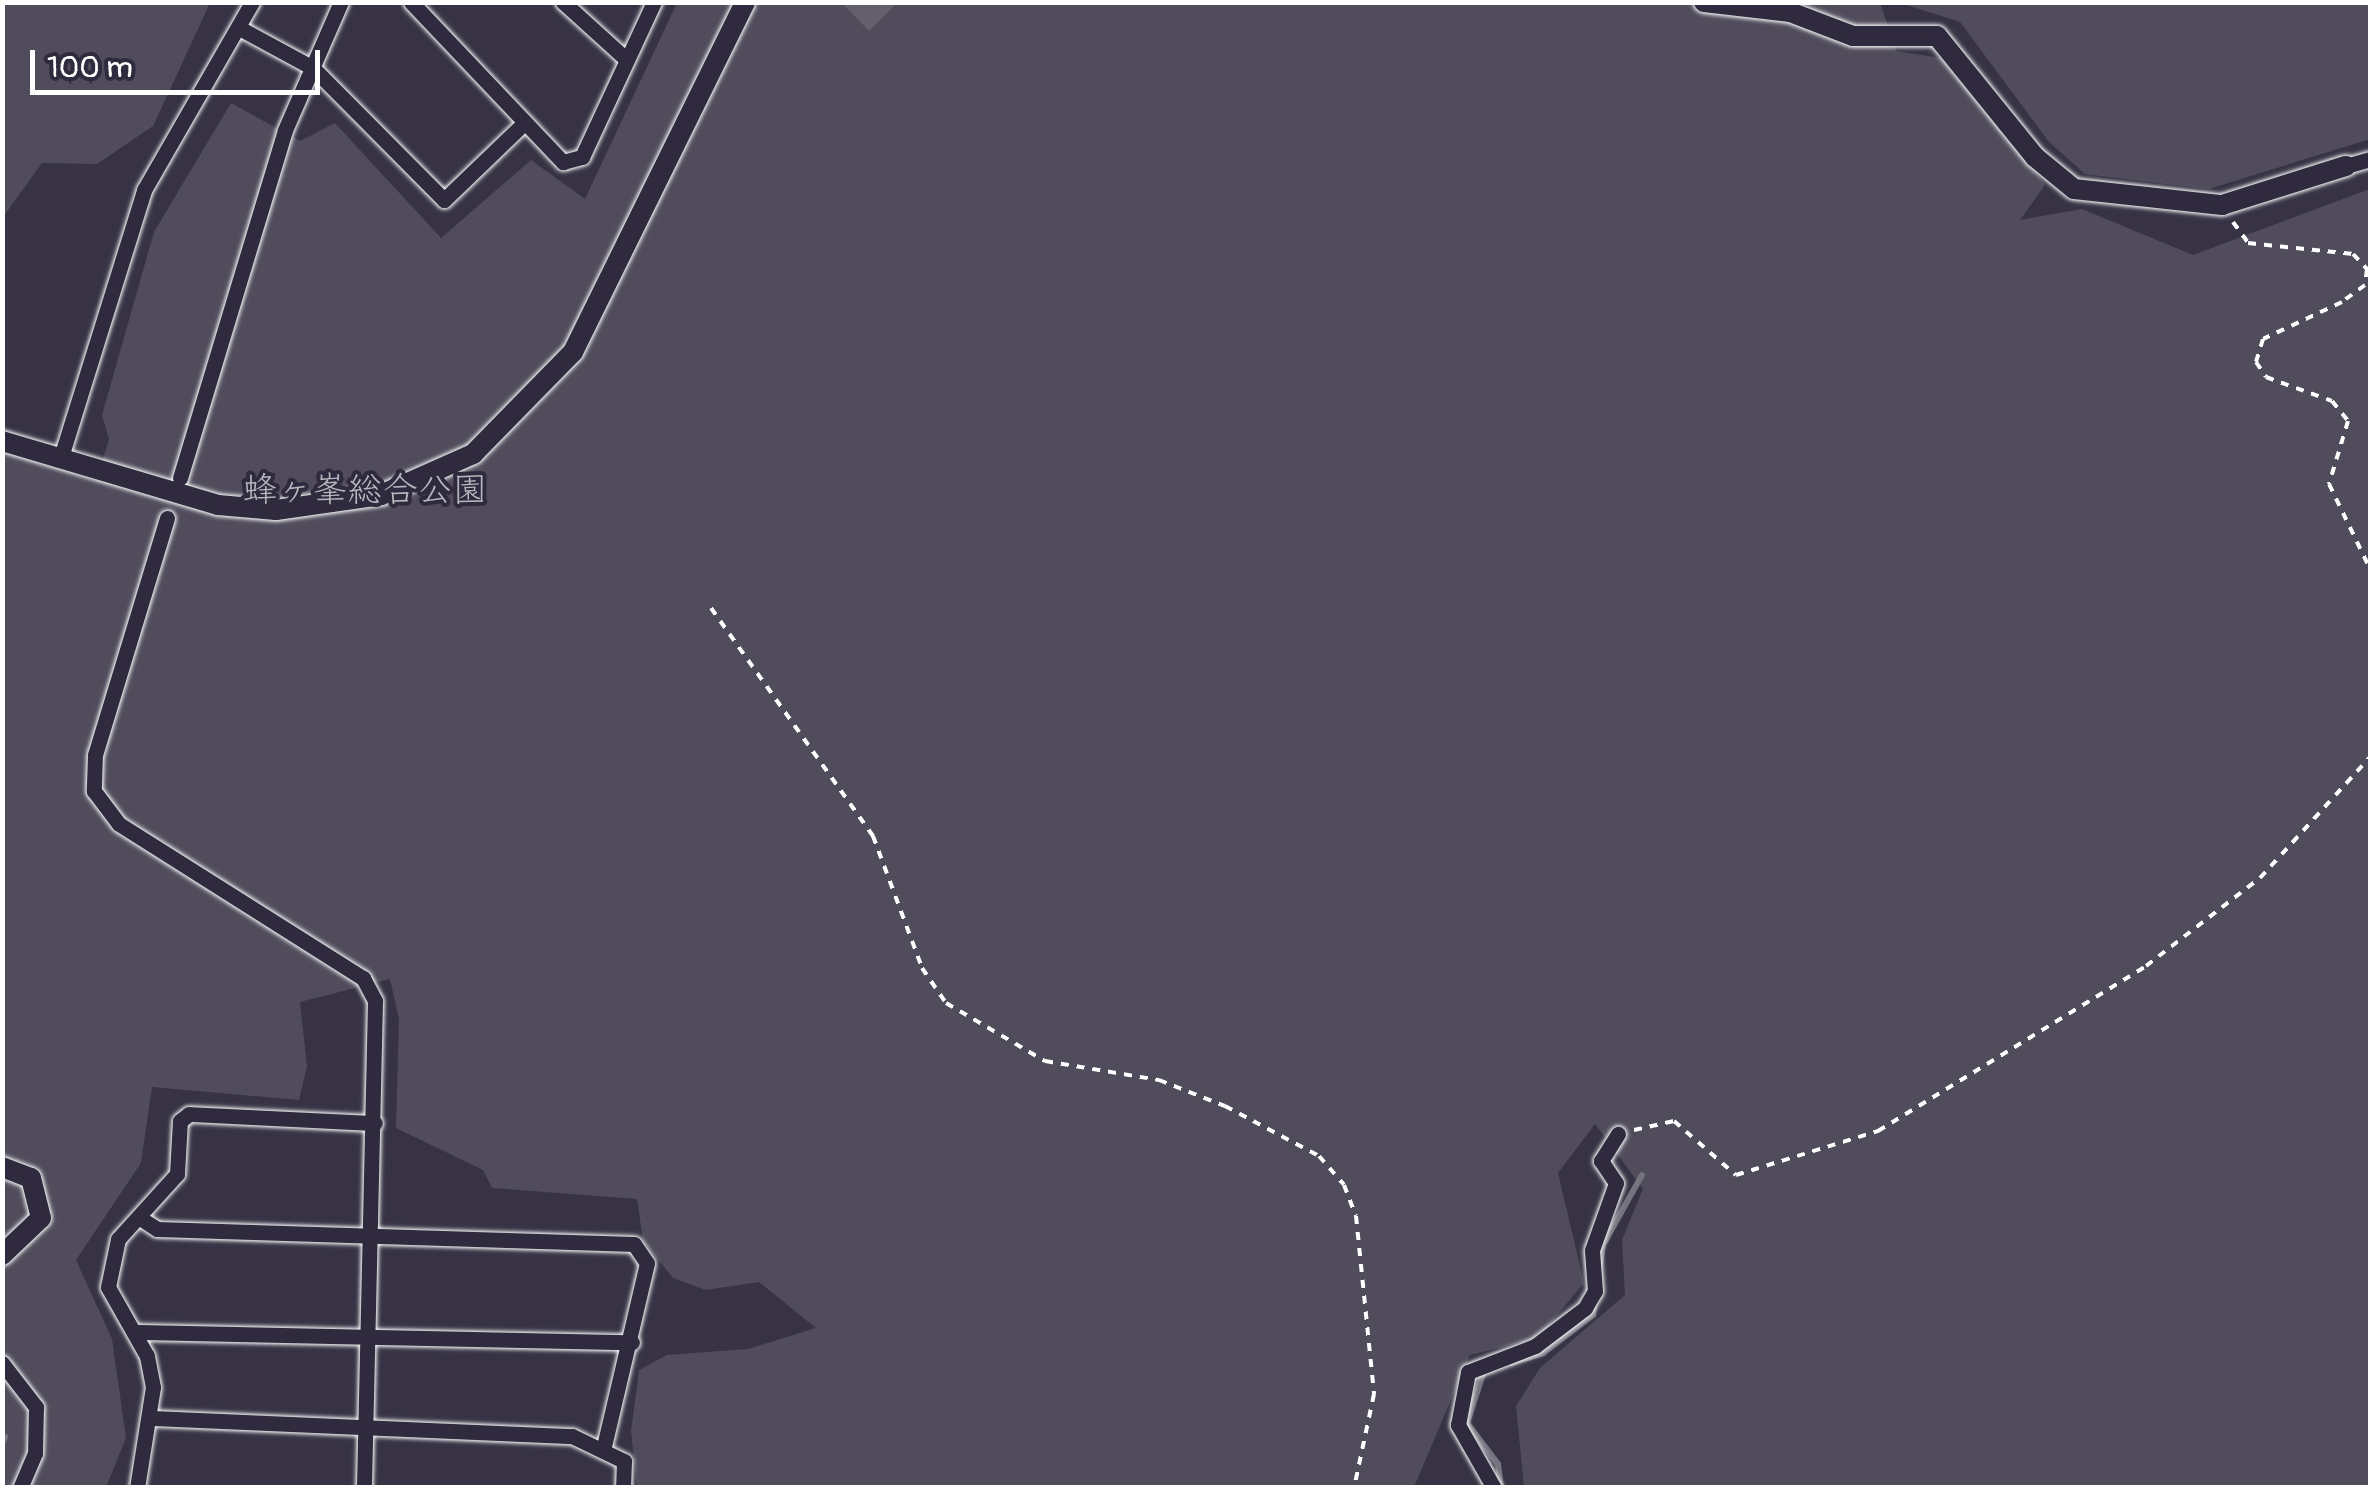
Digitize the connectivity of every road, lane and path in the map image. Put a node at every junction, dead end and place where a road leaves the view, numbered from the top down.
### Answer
1 (252, 2) edge
2 (342, 2) edge
3 (411, 2) edge
4 (564, 2) edge
5 (654, 2) edge
6 (745, 2) edge
7 (1704, 2) edge
8 (241, 28) junction
9 (626, 60) junction
10 (313, 68) junction
11 (525, 122) junction
12 (2370, 159) edge
13 (2346, 166) joint
14 (2222, 205) junction
15 (2, 440) edge
16 (61, 457) junction
17 (180, 478) dead end
18 (167, 518) dead end
19 (2370, 568) edge
20 (711, 608) dead end
21 (2370, 757) edge
22 (375, 1123) junction
23 (1618, 1134) joint
24 (2, 1167) edge
25 (140, 1218) junction
26 (372, 1235) junction
27 (2, 1254) edge
28 (136, 1332) junction
29 (369, 1332) junction
30 (632, 1342) junction
31 (2, 1363) edge
32 (154, 1418) junction
33 (365, 1428) junction
34 (604, 1447) junction
35 (20, 1488) edge
36 (136, 1488) edge
37 (364, 1488) edge
38 (623, 1488) edge
39 (1354, 1488) edge
40 (1494, 1488) edge

1 - 8 street
2 - 10 street
3 - 11 street
4 - 9 street
5 - 9 street
6 - 16 street
7 - 14 street
8 - 10 street
8 - 16 street
9 - 11 street
10 - 11 street
10 - 17 street
12 - 13 street
13 - 14 street
14 - 19 path
15 - 16 street
18 - 22 street
20 - 39 path
21 - 23 path
22 - 25 street
22 - 26 street
23 - 40 street
24 - 27 street
25 - 26 street
25 - 28 street
26 - 29 street
26 - 30 street
28 - 29 street
28 - 32 street
29 - 30 street
29 - 33 street
30 - 34 street
31 - 35 street
32 - 33 street
32 - 36 street
33 - 34 street
33 - 37 street
34 - 38 street

